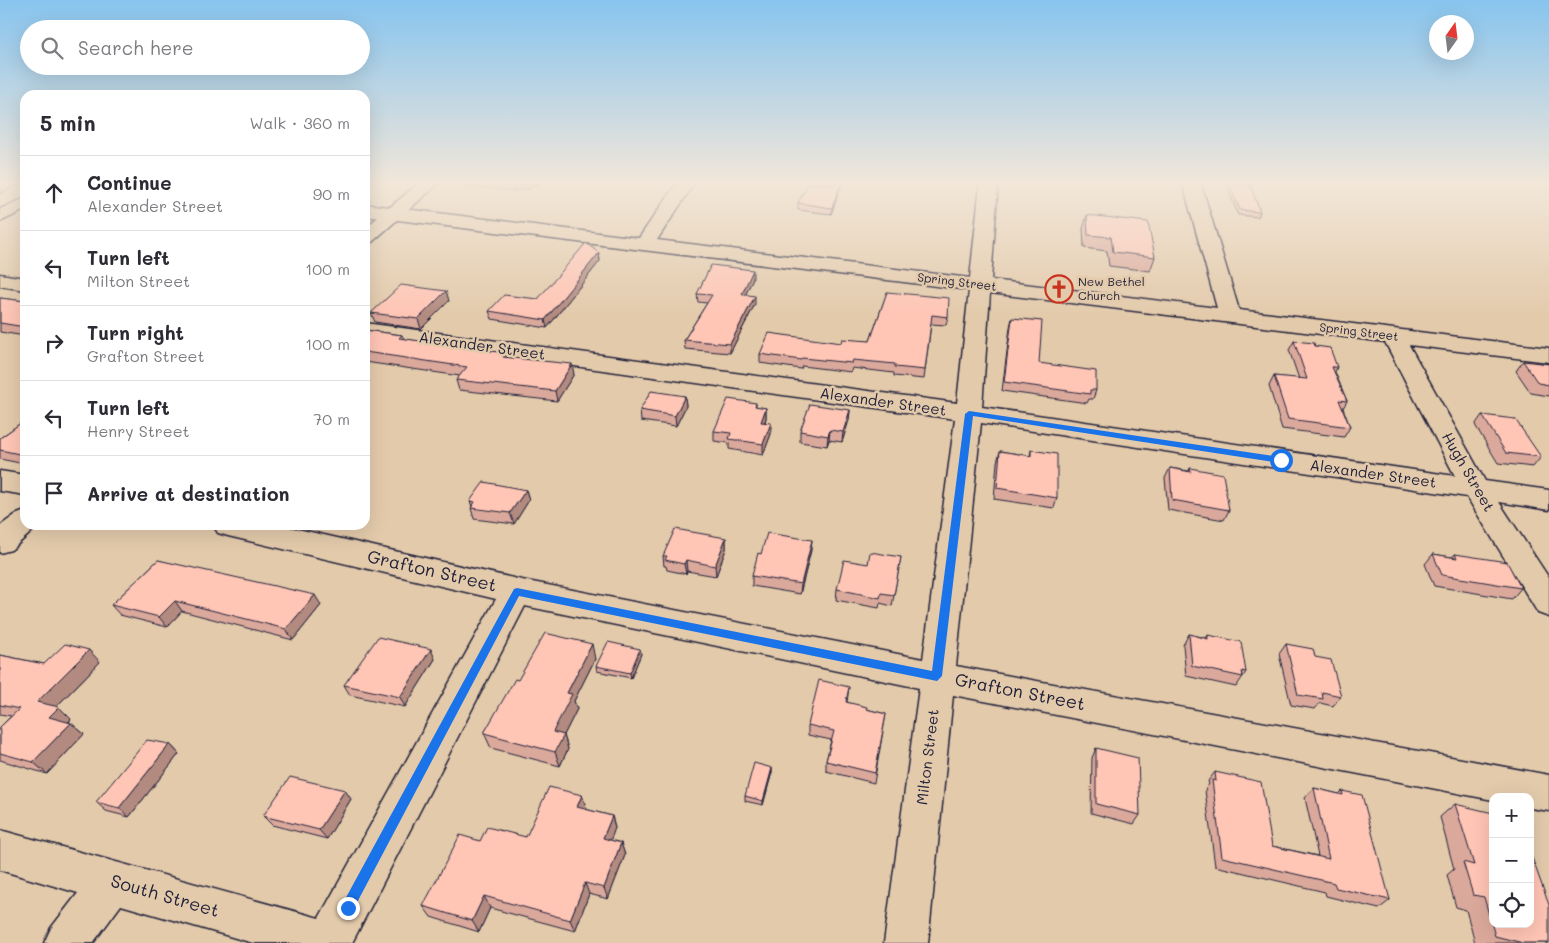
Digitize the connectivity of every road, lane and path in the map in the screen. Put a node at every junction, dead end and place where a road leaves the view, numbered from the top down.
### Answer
1 (516, 228) edge
2 (655, 228) edge
3 (982, 228) edge
4 (1205, 228) edge
5 (644, 244) junction
6 (0, 280) edge
7 (20, 283) edge
8 (980, 285) junction
9 (1230, 316) junction
10 (370, 331) edge
11 (1393, 336) junction
12 (1549, 355) edge
13 (969, 414) junction
14 (0, 481) edge
15 (20, 484) edge
16 (1476, 489) junction
17 (1549, 500) edge
18 (20, 526) edge
19 (253, 530) edge
20 (0, 542) edge
21 (517, 592) junction
22 (1549, 604) edge
23 (937, 676) junction
24 (1549, 793) edge
25 (0, 850) edge
26 (113, 882) junction
27 (66, 943) edge
28 (329, 943) edge
29 (906, 943) edge

1 - 5 street, Spring Street
2 - 5 street
3 - 8 street, Milton Street
4 - 9 street
5 - 8 street, Spring Street
6 - 7 street
8 - 9 street, Spring Street
8 - 13 street, Milton Street
9 - 11 street, Spring Street
10 - 13 street, Alexander Street
11 - 12 street, Spring Street
11 - 16 street, Hugh Street
13 - 16 street, Alexander Street
13 - 23 street, Milton Street
14 - 15 street
16 - 17 street, Alexander Street
16 - 22 street, Hugh Street
18 - 20 street
19 - 21 street, Grafton Street
21 - 23 street, Grafton Street
21 - 28 street
23 - 24 street, Grafton Street
23 - 29 street, Milton Street
25 - 26 street, South Street
26 - 27 street
26 - 28 street, South Street

